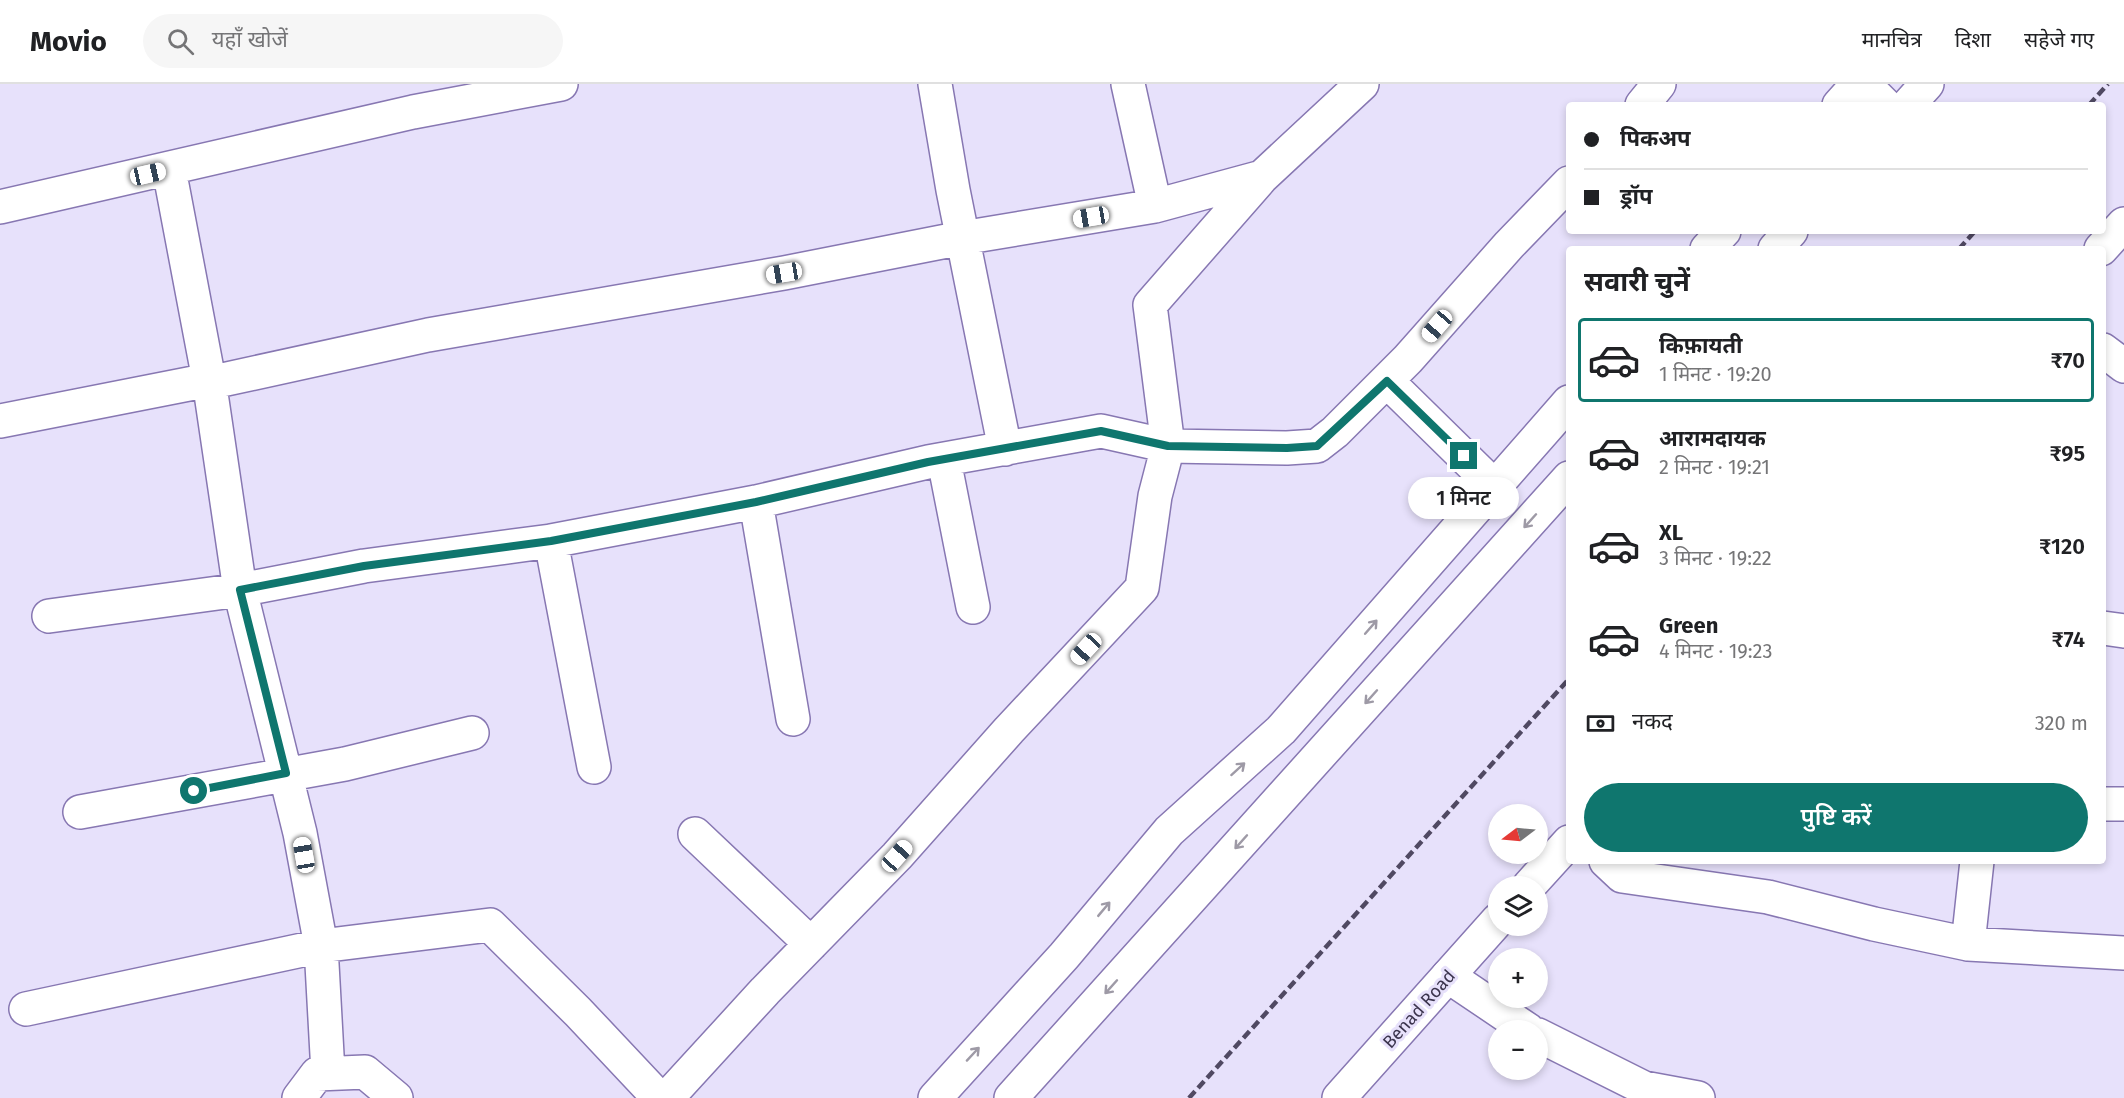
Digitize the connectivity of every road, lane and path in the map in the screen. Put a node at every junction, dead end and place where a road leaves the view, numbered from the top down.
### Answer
1 (561, 84) edge
2 (935, 84) edge
3 (1128, 84) edge
4 (1362, 84) edge
5 (1659, 84) edge
6 (1858, 84) edge
7 (1864, 84) edge
8 (1927, 84) edge
9 (1644, 102) edge
10 (1842, 102) edge
11 (1882, 102) edge
12 (1911, 102) edge
13 (170, 169) junction
14 (1262, 177) junction
15 (1566, 186) edge
16 (1155, 206) junction
17 (0, 207) edge
18 (2124, 224) edge
19 (1721, 234) edge
20 (1788, 234) edge
21 (962, 238) junction
22 (1710, 246) edge
23 (1778, 246) edge
24 (2104, 246) edge
25 (2106, 352) edge
26 (2124, 366) edge
27 (209, 380) junction
28 (1387, 381) junction
29 (1566, 405) edge
30 (0, 421) edge
31 (1168, 446) junction
32 (1005, 448) junction
33 (944, 460) junction
34 (1566, 481) edge
35 (1494, 486) junction
36 (756, 502) junction
37 (551, 541) junction
38 (240, 590) junction
39 (973, 607) dead end
40 (49, 616) dead end
41 (2106, 628) edge
42 (2124, 631) edge
43 (793, 719) dead end
44 (472, 734) dead end
45 (594, 767) dead end
46 (286, 773) junction
47 (2106, 804) edge
48 (2124, 804) edge
49 (80, 812) dead end
50 (695, 834) dead end
51 (1566, 845) edge
52 (1609, 864) edge
53 (1977, 864) edge
54 (1538, 876) edge
55 (1488, 931) edge
56 (812, 944) junction
57 (1968, 944) junction
58 (321, 946) junction
59 (2124, 953) edge
60 (1448, 976) junction
61 (26, 1009) dead end
62 (1513, 1020) edge
63 (1548, 1040) edge
64 (328, 1073) junction
65 (299, 1098) edge
66 (396, 1098) edge
67 (659, 1098) edge
68 (667, 1098) edge
69 (935, 1098) edge
70 (1011, 1098) edge
71 (1339, 1098) edge
72 (1698, 1098) edge

1 - 13 street
2 - 21 street
3 - 16 street
4 - 14 street
5 - 9 street
6 - 10 street
7 - 11 street
8 - 12 street
13 - 17 street
13 - 27 street
14 - 16 street
14 - 31 street
15 - 28 street
16 - 21 street
18 - 24 street
19 - 22 street
20 - 23 street
21 - 27 street
21 - 32 street
25 - 26 street
27 - 30 street
27 - 38 street
28 - 31 street
28 - 35 street
29 - 35 street
31 - 32 street
31 - 56 street
32 - 33 street
33 - 36 street
33 - 39 street
34 -> 70 street
69 -> 35 street
36 - 37 street
36 - 43 street
37 - 38 street
37 - 45 street
38 - 40 street
38 - 46 street
41 - 42 street
44 - 46 street
46 - 49 street
46 - 58 street
47 - 48 street
50 - 56 street
51 - 54 street
52 - 57 street
53 - 57 street
55 - 60 street, Benad Road
56 - 68 street
57 - 59 street
58 - 61 street
58 - 64 street
58 - 67 street
60 - 62 street
60 - 71 street, Benad Road
63 - 72 street
64 - 65 street
64 - 66 street

